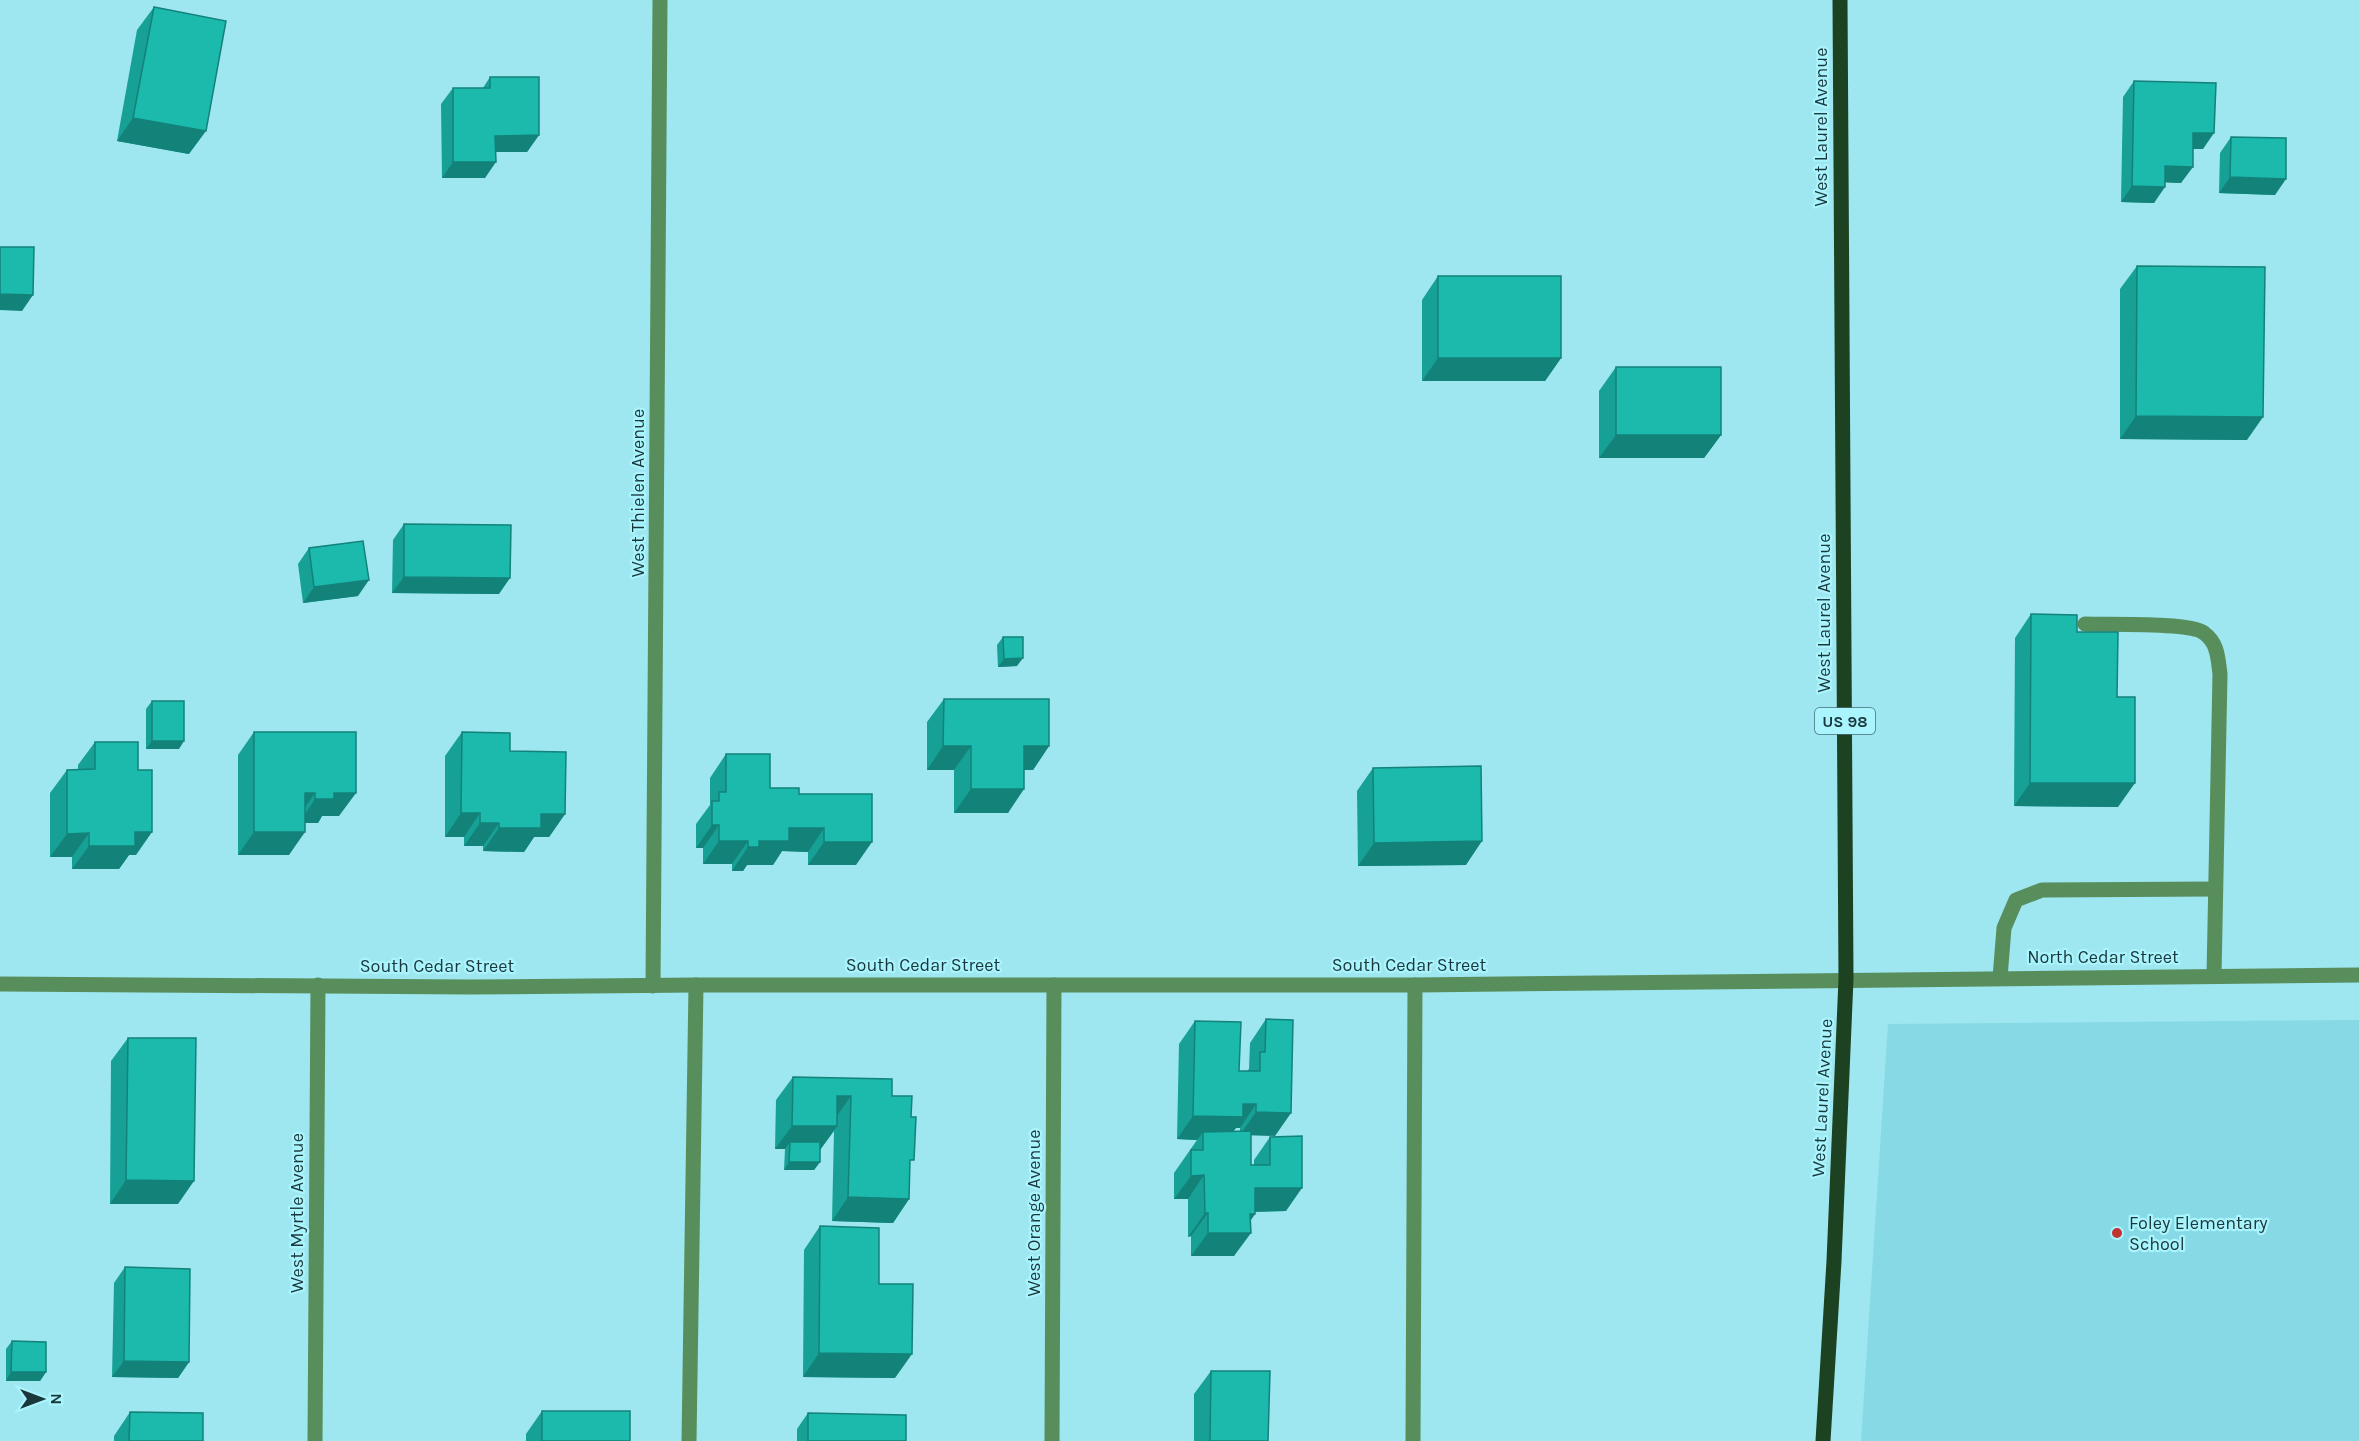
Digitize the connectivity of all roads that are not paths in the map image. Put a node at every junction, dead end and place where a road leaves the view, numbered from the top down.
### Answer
1 (660, 0) edge
2 (1840, 0) edge
3 (2085, 624) dead end
4 (2216, 889) junction
5 (2359, 975) edge
6 (2214, 976) junction
7 (2000, 978) junction
8 (1846, 979) junction
9 (0, 984) edge
10 (318, 985) junction
11 (696, 985) junction
12 (1054, 985) junction
13 (1415, 985) junction
14 (653, 986) junction
15 (315, 1441) edge
16 (689, 1441) edge
17 (1052, 1441) edge
18 (1413, 1441) edge
19 (1823, 1441) edge

1 - 14 street, West Thielen Avenue
2 - 8 main road, West Laurel Avenue / US 98
3 - 4 street
4 - 6 street
4 - 7 street
5 - 6 street, North Cedar Street
6 - 7 street, North Cedar Street
7 - 8 street, North Cedar Street
8 - 13 street, South Cedar Street
8 - 19 main road, West Laurel Avenue / US 98
9 - 10 street, South Cedar Street
10 - 14 street, South Cedar Street
10 - 15 street, West Myrtle Avenue
11 - 12 street, South Cedar Street
11 - 14 street, South Cedar Street
11 - 16 street
12 - 13 street, South Cedar Street
12 - 17 street, West Orange Avenue
13 - 18 street

